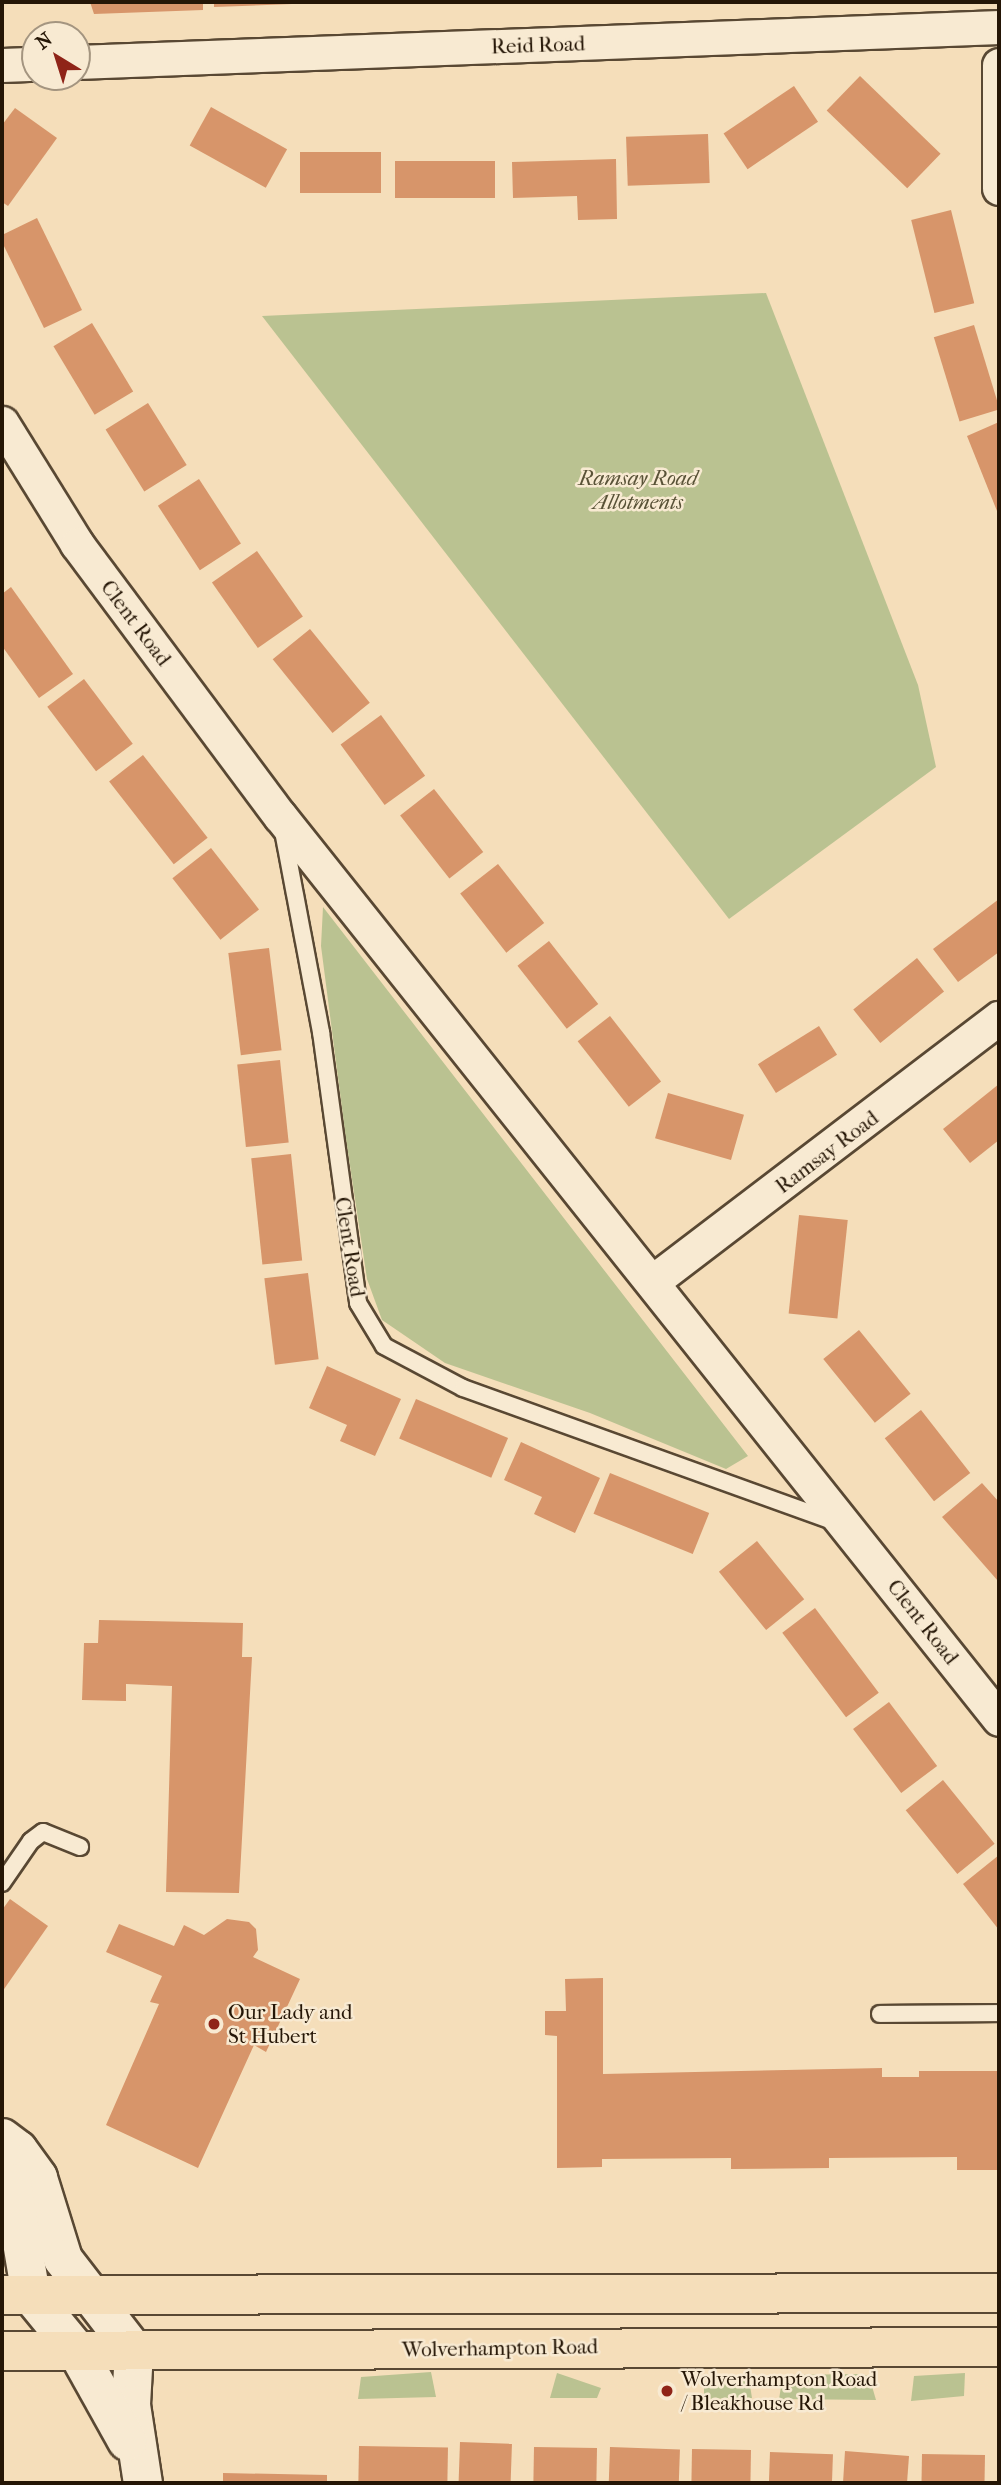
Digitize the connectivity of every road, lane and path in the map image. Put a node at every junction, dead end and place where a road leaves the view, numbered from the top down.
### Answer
1 (999, 27) edge
2 (91, 61) edge
3 (21, 64) edge
4 (2, 65) edge
5 (999, 65) edge
6 (999, 188) edge
7 (2, 423) edge
8 (280, 816) junction
9 (999, 1018) edge
10 (652, 1282) junction
11 (848, 1526) junction
12 (999, 1719) edge
13 (80, 1847) dead end
14 (2, 1883) edge
15 (999, 2013) edge
16 (880, 2014) dead end
17 (2, 2138) edge
18 (2, 2154) edge
19 (999, 2293) edge
20 (16, 2295) edge
21 (90, 2295) junction
22 (999, 2347) edge
23 (2, 2351) edge
24 (77, 2351) junction
25 (134, 2351) junction
26 (142, 2476) edge

1 - 2 street, Reid Road
3 - 4 street
5 - 6 street
7 - 8 street, Clent Road
8 - 10 street, Clent Road
8 - 11 lane, Clent Road
9 - 10 street, Ramsay Road
10 - 11 street, Clent Road
11 - 12 street, Clent Road
13 - 14 lane
15 - 16 lane
17 - 21 street
18 - 20 street
19 - 21 highway
20 - 21 highway
20 - 24 street
21 - 25 street
22 - 25 highway, Wolverhampton Road
23 - 24 highway, Wolverhampton Road
24 - 25 highway, Wolverhampton Road
24 - 26 street
25 - 26 street

